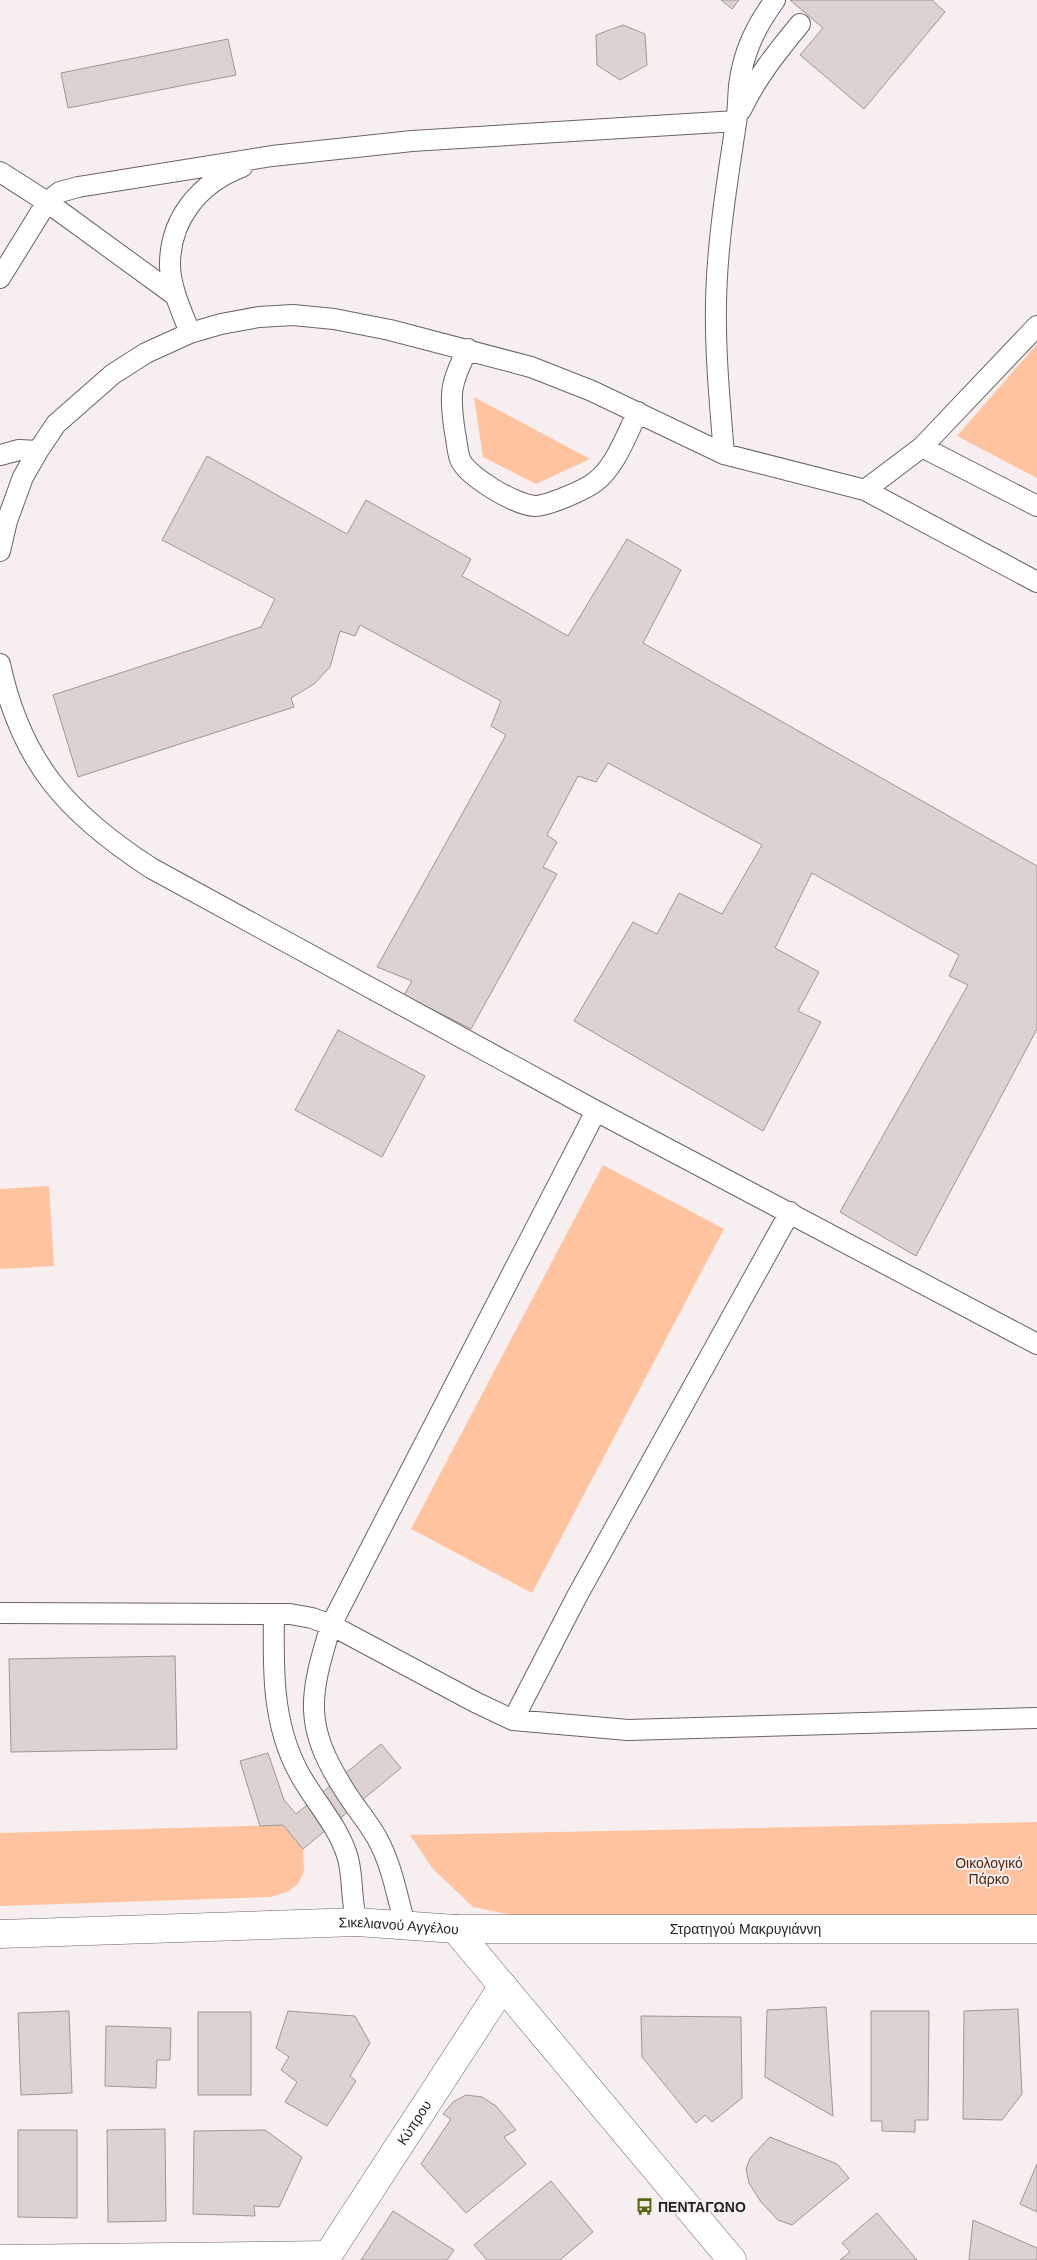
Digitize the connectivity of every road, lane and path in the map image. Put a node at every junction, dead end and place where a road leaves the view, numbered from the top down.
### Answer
1 (775, 0) edge
2 (800, 24) dead end
3 (736, 121) junction
4 (272, 156) junction
5 (0, 172) edge
6 (47, 202) junction
7 (0, 278) edge
8 (176, 296) junction
9 (1037, 326) edge
10 (190, 333) junction
11 (468, 350) junction
12 (638, 412) junction
13 (922, 447) junction
14 (38, 451) junction
15 (724, 454) junction
16 (0, 455) edge
17 (865, 490) junction
18 (1037, 506) edge
19 (0, 551) edge
20 (1037, 582) edge
21 (0, 664) edge
22 (596, 1111) junction
23 (790, 1212) junction
24 (1037, 1344) edge
25 (0, 1613) edge
26 (274, 1614) junction
27 (331, 1625) junction
28 (1037, 1718) edge
29 (513, 1720) junction
30 (357, 1922) junction
31 (404, 1925) junction
32 (455, 1929) junction
33 (1037, 1930) edge
34 (0, 1934) edge
35 (503, 1986) junction
36 (327, 2258) edge
37 (0, 2259) edge
38 (732, 2260) edge

1 - 3 lane
2 - 3 lane
3 - 4 lane
3 - 15 lane
4 - 6 lane
4 - 8 lane
5 - 6 lane
6 - 7 lane
6 - 8 lane
8 - 10 lane
9 - 13 lane
10 - 11 lane
10 - 14 lane
11 - 12 lane
11 - 12 lane
12 - 15 lane
13 - 17 lane
13 - 18 lane
14 - 16 lane
14 - 19 lane
15 - 17 lane
17 - 20 lane
21 - 22 lane
22 - 23 lane
22 - 27 lane
23 - 24 lane
23 - 29 lane
25 - 26 lane
26 - 27 lane
26 - 30 lane
27 - 29 lane
27 - 31 lane
28 - 29 lane
30 - 31 street, Σικελιανού Αγγέλου
30 - 34 street, Σικελιανού Αγγέλου
31 - 32 street, Σικελιανού Αγγέλου
32 - 33 street, Στρατηγού Μακρυγιάννη
32 - 35 street, Σικελιανού Αγγέλου
35 - 36 street, Κύπρου
35 - 38 street, Σικελιανού Αγγέλου
36 - 37 street

